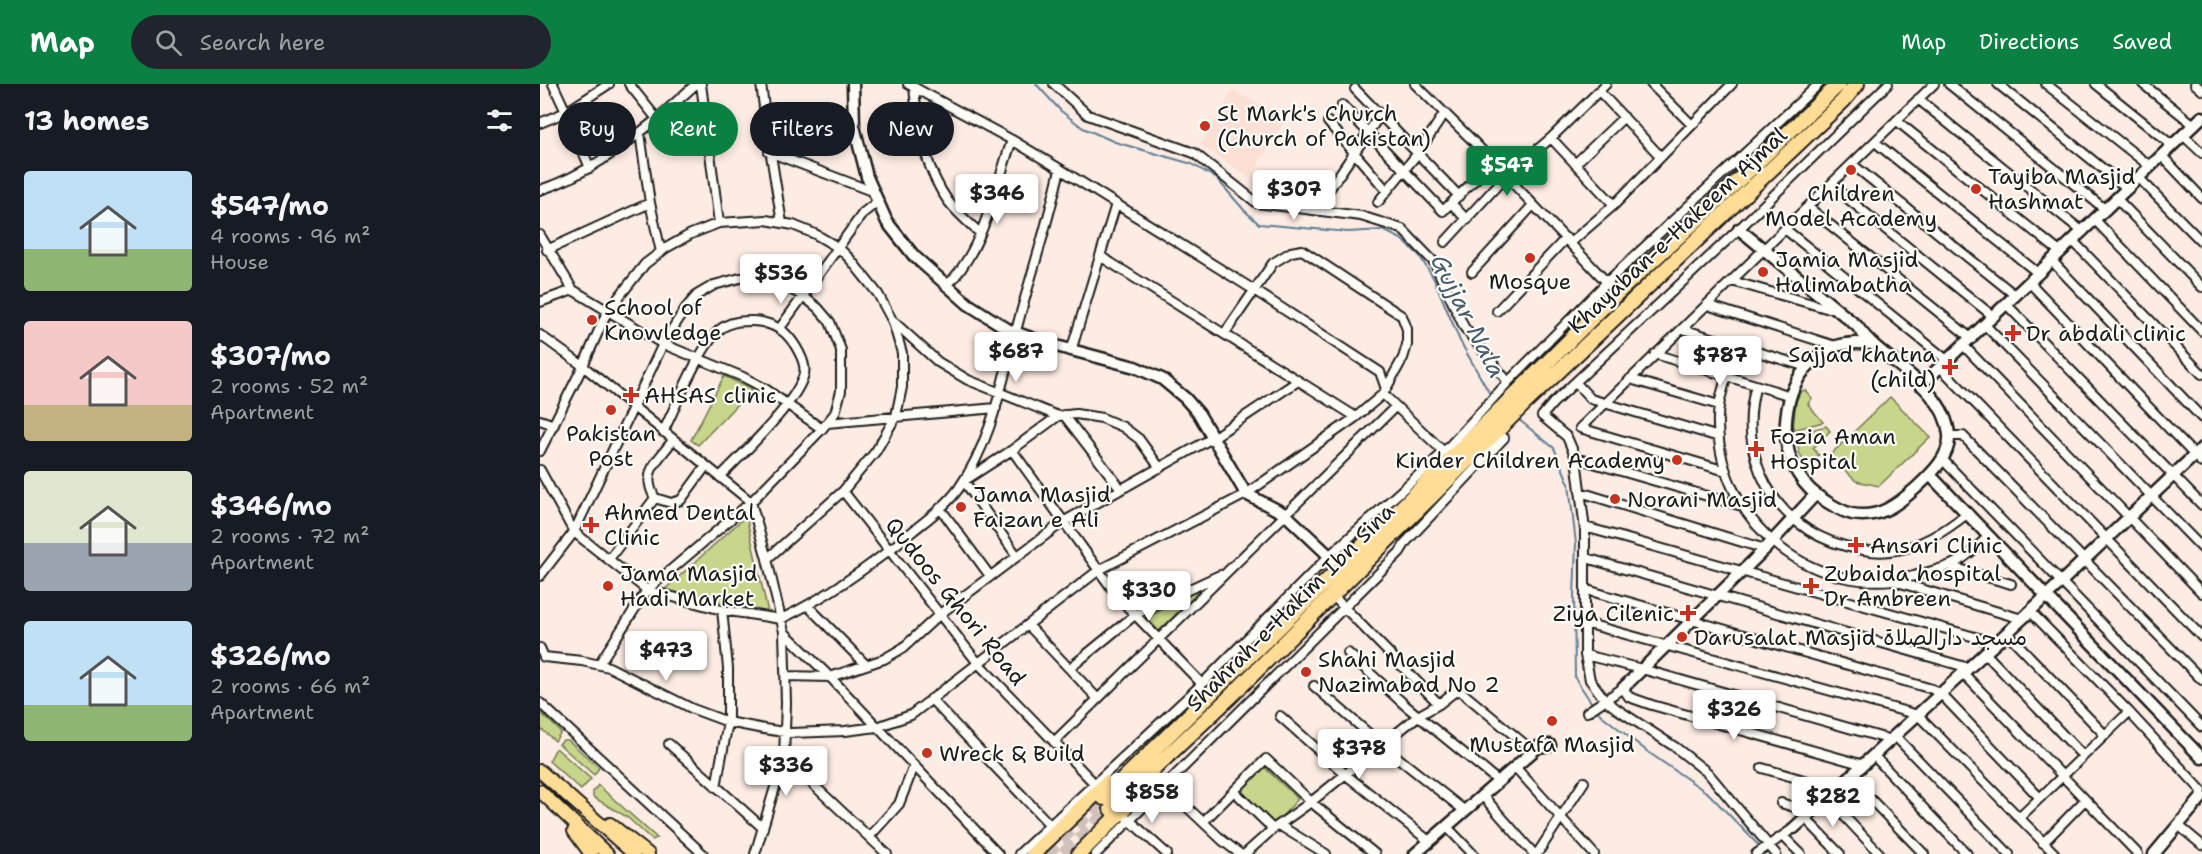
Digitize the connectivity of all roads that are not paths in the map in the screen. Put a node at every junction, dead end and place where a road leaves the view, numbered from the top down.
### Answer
1 (553, 84) edge
2 (609, 84) edge
3 (629, 84) edge
4 (699, 84) edge
5 (761, 84) edge
6 (853, 84) edge
7 (1054, 84) edge
8 (1415, 84) edge
9 (1606, 84) edge
10 (1651, 84) edge
11 (1732, 84) edge
12 (1857, 84) edge
13 (1862, 84) edge
14 (1888, 84) edge
15 (1934, 84) edge
16 (1949, 84) edge
17 (1998, 84) edge
18 (2046, 84) edge
19 (2096, 84) edge
20 (2143, 84) edge
21 (2195, 84) edge
22 (911, 85) edge
23 (1828, 85) edge
24 (1355, 89) dead end
25 (2202, 90) edge
26 (1599, 91) junction
27 (1918, 99) junction
28 (1843, 101) junction
29 (561, 102) edge
30 (581, 102) edge
31 (677, 102) edge
32 (763, 102) edge
33 (854, 102) edge
34 (1342, 105) dead end
35 (648, 108) edge
36 (1444, 114) junction
37 (558, 115) edge
38 (1380, 115) junction
39 (1624, 117) junction
40 (1897, 120) junction
41 (2198, 121) edge
42 (1328, 122) dead end
43 (540, 123) edge
44 (1692, 125) junction
45 (648, 126) edge
46 (855, 126) edge
47 (1368, 132) junction
48 (640, 133) junction
49 (2183, 135) junction
50 (1551, 138) junction
51 (1012, 140) junction
52 (1875, 142) junction
53 (2173, 146) junction
54 (1354, 153) junction
55 (1418, 153) junction
56 (2202, 153) edge
57 (585, 156) edge
58 (770, 156) edge
59 (779, 156) edge
60 (2162, 156) junction
61 (1661, 157) junction
62 (1575, 164) junction
63 (1852, 164) junction
64 (2151, 167) junction
65 (590, 168) junction
66 (1060, 169) junction
67 (1404, 170) junction
68 (1483, 172) dead end
69 (1505, 177) junction
70 (2139, 178) junction
71 (1831, 185) junction
72 (2127, 189) junction
73 (540, 190) edge
74 (1387, 191) junction
75 (1459, 196) junction
76 (876, 197) junction
77 (2202, 198) edge
78 (1322, 200) dead end
79 (2117, 200) junction
80 (1378, 202) dead end
81 (1451, 203) junction
82 (650, 204) junction
83 (1116, 204) junction
84 (1533, 205) junction
85 (1614, 205) junction
86 (1808, 207) junction
87 (2106, 210) junction
88 (1467, 220) junction
89 (2095, 220) junction
90 (719, 223) junction
91 (782, 223) junction
92 (1739, 229) junction
93 (1785, 229) junction
94 (2083, 232) junction
95 (980, 233) junction
96 (540, 235) edge
97 (1568, 241) junction
98 (2073, 241) junction
99 (1445, 242) dead end
100 (2202, 242) edge
101 (839, 248) junction
102 (547, 250) junction
103 (1764, 250) junction
104 (661, 252) junction
105 (2061, 253) junction
106 (1100, 256) junction
107 (2052, 261) junction
108 (1472, 272) dead end
109 (2039, 274) junction
110 (1732, 281) junction
111 (1607, 282) junction
112 (2030, 283) junction
113 (946, 286) junction
114 (2202, 287) edge
115 (1254, 290) junction
116 (568, 291) junction
117 (1617, 293) junction
118 (803, 296) junction
119 (2016, 296) junction
120 (540, 302) edge
121 (1707, 305) junction
122 (2007, 305) junction
123 (1835, 308) junction
124 (1497, 311) dead end
125 (607, 312) junction
126 (1994, 317) junction
127 (893, 322) junction
128 (1985, 326) junction
129 (780, 328) junction
130 (1682, 329) junction
131 (2202, 331) edge
132 (1015, 332) junction
133 (1225, 333) junction
134 (540, 335) edge
135 (1968, 342) junction
136 (663, 344) junction
137 (1873, 344) junction
138 (1835, 346) junction
139 (1071, 351) junction
140 (1655, 354) junction
141 (698, 360) junction
142 (1945, 365) junction
143 (583, 366) junction
144 (1807, 367) junction
145 (2202, 374) edge
146 (1727, 375) junction
147 (1630, 379) junction
148 (1298, 381) junction
149 (1508, 382) junction
150 (1575, 383) junction
151 (1756, 385) junction
152 (1921, 385) junction
153 (1000, 392) junction
154 (1385, 392) junction
155 (1791, 396) junction
156 (1521, 398) junction
157 (1604, 403) junction
158 (788, 404) junction
159 (1719, 405) junction
160 (634, 406) junction
161 (1395, 407) junction
162 (996, 408) junction
163 (896, 416) junction
164 (1061, 416) junction
165 (1356, 417) junction
166 (2202, 418) edge
167 (540, 420) edge
168 (554, 425) junction
169 (825, 426) junction
170 (1496, 431) junction
171 (663, 432) junction
172 (1950, 436) junction
173 (1214, 437) junction
174 (1719, 437) junction
175 (673, 440) junction
176 (1012, 450) junction
177 (540, 451) edge
178 (1444, 452) junction
179 (2199, 455) edge
180 (1576, 458) junction
181 (1942, 459) junction
182 (706, 466) junction
183 (1160, 468) junction
184 (540, 470) edge
185 (1726, 471) junction
186 (1930, 475) junction
187 (2173, 476) junction
188 (720, 477) junction
189 (963, 481) junction
190 (543, 484) edge
191 (1121, 489) junction
192 (843, 491) junction
193 (1580, 492) junction
194 (1246, 494) junction
195 (1815, 495) junction
196 (2151, 496) junction
197 (655, 498) junction
198 (751, 502) junction
199 (1742, 506) junction
200 (2202, 506) edge
201 (940, 508) junction
202 (1968, 513) junction
203 (1285, 514) junction
204 (2128, 518) junction
205 (1793, 520) junction
206 (1063, 522) junction
207 (1585, 527) junction
208 (574, 532) junction
209 (1989, 536) junction
210 (2107, 539) junction
211 (1769, 545) junction
212 (2202, 548) edge
213 (890, 550) junction
214 (1017, 556) junction
215 (1329, 556) junction
216 (1586, 558) junction
217 (609, 559) junction
218 (767, 559) junction
219 (2085, 560) junction
220 (1948, 566) junction
221 (1341, 567) junction
222 (1099, 570) junction
223 (1227, 571) junction
224 (1741, 572) junction
225 (540, 576) edge
226 (990, 576) junction
227 (1889, 580) junction
228 (2062, 581) junction
229 (2011, 585) dead end
230 (647, 590) junction
231 (1587, 590) junction
232 (2202, 593) edge
233 (1717, 595) junction
234 (1333, 596) junction
235 (2046, 596) junction
236 (808, 606) junction
237 (1344, 609) junction
238 (722, 610) junction
239 (940, 614) junction
240 (1136, 614) junction
241 (2026, 615) junction
242 (781, 619) junction
243 (1691, 621) junction
244 (1585, 623) junction
245 (1028, 625) junction
246 (784, 632) junction
247 (2007, 633) junction
248 (2202, 637) edge
249 (1160, 638) junction
250 (1996, 643) junction
251 (1666, 645) junction
252 (540, 648) edge
253 (1348, 653) dead end
254 (1985, 653) junction
255 (1585, 655) junction
256 (542, 659) edge
257 (978, 663) junction
258 (599, 664) junction
259 (866, 665) junction
260 (1070, 668) junction
261 (1642, 669) junction
262 (1966, 671) junction
263 (786, 676) junction
264 (830, 677) junction
265 (2202, 680) edge
266 (1202, 684) junction
267 (1314, 686) dead end
268 (1623, 688) junction
269 (1941, 694) junction
270 (931, 699) junction
271 (1098, 699) junction
272 (1603, 701) junction
273 (540, 703) edge
274 (1439, 704) junction
275 (1587, 712) dead end
276 (2129, 712) junction
277 (1918, 715) junction
278 (1280, 716) dead end
279 (1418, 716) junction
280 (1186, 717) junction
281 (728, 722) junction
282 (877, 727) junction
283 (2202, 727) edge
284 (785, 732) junction
285 (2105, 735) junction
286 (1893, 738) junction
287 (1054, 742) junction
288 (669, 744) dead end
289 (1550, 745) dead end
290 (1383, 746) junction
291 (1533, 751) junction
292 (1874, 756) junction
293 (2083, 756) junction
294 (784, 757) junction
295 (2202, 758) edge
296 (1864, 765) junction
297 (914, 766) junction
298 (1515, 767) junction
299 (1762, 768) dead end
300 (540, 771) edge
301 (1346, 774) junction
302 (2062, 777) junction
303 (1850, 778) junction
304 (1498, 781) junction
305 (1584, 782) dead end
306 (1094, 783) junction
307 (716, 787) junction
308 (1838, 790) junction
309 (2202, 790) edge
310 (540, 791) edge
311 (562, 791) junction
312 (1234, 791) junction
313 (1482, 795) junction
314 (2202, 797) edge
315 (2040, 798) junction
316 (1828, 799) junction
317 (2085, 800) junction
318 (553, 801) junction
319 (1311, 802) junction
320 (1781, 803) dead end
321 (1187, 807) dead end
322 (1074, 809) junction
323 (1116, 810) junction
324 (1465, 811) junction
325 (1810, 816) junction
326 (1560, 817) junction
327 (2019, 818) junction
328 (1203, 822) junction
329 (1050, 825) junction
330 (2178, 825) junction
331 (1276, 827) junction
332 (1447, 827) junction
333 (763, 828) junction
334 (1794, 828) joint
335 (1783, 836) junction
336 (868, 837) junction
337 (1429, 841) junction
338 (2043, 843) junction
339 (1768, 845) junction
340 (2202, 845) edge
341 (2159, 852) edge
342 (591, 854) edge
343 (607, 854) edge
344 (634, 854) edge
345 (648, 854) edge
346 (703, 854) edge
347 (755, 854) edge
348 (886, 854) edge
349 (998, 854) edge
350 (1019, 854) edge
351 (1033, 854) edge
352 (1079, 854) edge
353 (1096, 854) edge
354 (1167, 854) edge
355 (1240, 854) edge
356 (1245, 854) edge
357 (1326, 854) edge
358 (1375, 854) edge
359 (1415, 854) edge
360 (1473, 854) edge
361 (1536, 854) edge
362 (1594, 854) edge
363 (1756, 854) edge
364 (1776, 854) edge
365 (1801, 854) edge
366 (1840, 854) edge
367 (1880, 854) edge
368 (1924, 854) edge
369 (1967, 854) edge
370 (2009, 854) edge
371 (2055, 854) edge
372 (2138, 854) edge

1 - 29 street
2 - 30 street
3 - 35 street
4 - 31 street
4 - 90 street
5 - 32 street
6 - 33 street
7 - 149 street
8 - 36 street
9 - 26 street
10 - 44 street
11 - 44 street
12 - 28 highway, Khayaban-e-Hakeem Ajmal
13 - 28 street
14 - 92 street
15 - 27 street
16 - 87 street
17 - 72 street
18 - 64 street
19 - 53 street
20 - 41 street
21 - 25 street
22 - 51 street
22 - 95 street
23 - 111 street
23 - 117 highway, Khayaban-e-Hakeem Ajmal
24 - 38 street
26 - 39 street
26 - 50 street
27 - 40 street
27 - 94 street
28 - 156 highway, Khayaban-e-Hakeem Ajmal
34 - 47 street
36 - 55 street
36 - 69 street
37 - 43 street
38 - 47 street
38 - 55 street
39 - 61 street
39 - 62 street
40 - 52 street
40 - 105 street
41 - 49 street
42 - 54 street
44 - 61 street
45 - 48 street
46 - 76 street
47 - 54 street
47 - 67 street
48 - 65 street
48 - 82 street
49 - 53 street
49 - 56 street
50 - 62 street
50 - 69 street
51 - 66 street
51 - 95 street
52 - 63 street
52 - 109 street
53 - 60 street
54 - 74 street
54 - 78 street
55 - 67 street
55 - 75 street
57 - 65 street
58 - 91 street
59 - 76 street
60 - 64 street
60 - 77 street
61 - 85 street
62 - 85 street
63 - 71 street
63 - 119 street
64 - 70 street
65 - 73 street
66 - 83 street
66 - 132 street
67 - 74 street
67 - 81 street
68 - 75 street
69 - 84 street
69 - 88 street
70 - 72 street
70 - 100 street
71 - 86 street
71 - 126 street
72 - 79 street
74 - 80 street
75 - 81 street
76 - 101 street
76 - 113 street
79 - 87 street
79 - 114 street
81 - 88 street
82 - 102 street
82 - 104 street
83 - 106 street
83 - 115 street
84 - 97 street
84 - 108 street
85 - 97 street
86 - 93 street
86 - 135 street
87 - 89 street
88 - 99 street
89 - 94 street
89 - 131 street
90 - 91 street
90 - 104 street
91 - 101 street
92 - 103 street
92 - 150 street
93 - 103 street
93 - 142 street
94 - 98 street
95 - 113 street
96 - 102 street
97 - 111 street
97 - 124 street
98 - 105 street
98 - 145 street
101 - 118 street
101 - 127 street
102 - 116 street
103 - 110 street
103 - 123 street
104 - 125 street
105 - 107 street
106 - 133 street
106 - 139 street
107 - 109 street
107 - 166 street
109 - 112 street
110 - 121 street
110 - 123 street
111 - 117 street
111 - 149 street
112 - 119 street
112 - 179 street
113 - 132 street
115 - 133 street
115 - 154 street
115 - 154 street
116 - 120 street
116 - 125 street
117 - 156 highway, Khayaban-e-Hakeem Ajmal
118 - 129 street
118 - 136 street
118 - 169 street
119 - 122 street
121 - 130 street
121 - 138 street
122 - 126 street
122 - 187 street
123 - 137 street
125 - 136 street
125 - 143 street
126 - 128 street
127 - 153 street
127 - 163 street
128 - 135 street
128 - 196 street
129 - 141 street
129 - 158 street
130 - 140 street
130 - 144 street
132 - 139 street
132 - 153 street
133 - 148 street
134 - 143 street
135 - 142 street
135 - 204 street
136 - 141 street
136 - 160 street
137 - 138 street
137 - 152 street
138 - 144 street
139 - 173 street
140 - 146 street
140 - 147 street
141 - 158 street
141 - 171 street
142 - 152 street
142 - 210 street
143 - 160 street
143 - 168 street
144 - 155 street
146 - 151 street
146 - 159 street
147 - 157 street
147 - 159 street
148 - 165 street
148 - 173 street
149 - 178 street
150 - 157 street
150 - 180 street
151 - 155 street
151 - 205 street
152 - 172 street
153 - 162 street
153 - 164 street
154 - 161 street
154 - 165 street
155 - 195 street
156 - 170 highway
157 - 174 street
157 - 185 street
158 - 169 street
158 - 188 street
159 - 174 street
160 - 171 street
160 - 208 street
161 - 178 street
161 - 203 street
162 - 163 street
162 - 189 street
163 - 169 street
163 - 192 street
164 - 176 street
164 - 183 street
164 - 191 street
165 - 194 street
167 - 168 street
168 - 177 street
169 - 198 street
170 - 221 highway, Shahrah-e-Hakim Ibn Sina
170 - 234 highway, Shahrah-e-Hakim Ibn Sina
170 - 237 street
171 - 175 street
172 - 181 street
172 - 219 street
173 - 183 street
173 - 194 street
174 - 185 street
175 - 182 street
175 - 197 street
176 - 189 street
176 - 206 street
178 - 215 street
179 - 187 street
180 - 193 street
180 - 199 street
181 - 186 street
181 - 228 street
182 - 188 street
182 - 197 street
183 - 191 street
184 - 190 street
185 - 199 street
186 - 195 street
186 - 202 street
187 - 196 street
187 - 200 street
188 - 198 street
189 - 201 street
189 - 214 street
190 - 208 street
191 - 206 street
192 - 213 street, Qudoos Ghori Road
192 - 218 street
193 - 207 street
193 - 211 street
194 - 203 street
194 - 222 street
195 - 205 street
196 - 204 street
196 - 212 street
197 - 217 street
198 - 218 street
198 - 230 street
199 - 211 street
201 - 213 street
201 - 226 street
202 - 205 street
202 - 209 street
203 - 215 street
203 - 223 street
204 - 210 street
204 - 232 street
205 - 211 street
206 - 214 street
206 - 222 street
207 - 216 street
207 - 224 street
208 - 217 street
208 - 225 street
209 - 220 street
209 - 235 street
210 - 219 street
210 - 248 street
211 - 224 street
211 - 227 street
213 - 236 street
213 - 239 street, Qudoos Ghori Road
214 - 226 street
215 - 221 street
215 - 266 street
216 - 231 street
216 - 233 street
217 - 230 street
218 - 242 street
219 - 228 street
219 - 265 street
220 - 227 street
220 - 229 street
221 - 280 highway, Shahrah-e-Hakim Ibn Sina
222 - 240 street
222 - 245 street
223 - 240 street
223 - 249 street
224 - 233 street
224 - 250 street
226 - 239 street
227 - 241 street
228 - 235 street
228 - 283 street
230 - 238 street
230 - 258 street
231 - 243 street
231 - 244 street
233 - 243 street
233 - 262 street
234 - 237 street
234 - 323 highway, Shahrah-e-Hakim Ibn Sina
235 - 241 street
235 - 295 street
236 - 242 street
236 - 259 street
237 - 274 street
237 - 323 street
238 - 242 street
238 - 281 street
239 - 257 street, Qudoos Ghori Road
239 - 259 street
240 - 249 street
240 - 260 street
241 - 247 street
241 - 276 street
242 - 246 street
243 - 251 street
243 - 269 street
244 - 251 street
244 - 255 street
245 - 257 street
245 - 260 street
246 - 263 street
246 - 264 street
247 - 250 street
247 - 285 street
249 - 266 street
249 - 271 street
250 - 254 street
251 - 261 street
251 - 277 street
252 - 256 street
253 - 279 street
254 - 262 street
254 - 293 street
255 - 261 street
255 - 272 street
256 - 258 street
257 - 270 street
257 - 287 street, Qudoos Ghori Road
258 - 281 street
259 - 264 street
260 - 271 street
261 - 268 street
261 - 286 street
262 - 269 street
262 - 302 street
263 - 264 street
263 - 284 street
264 - 282 street
266 - 306 street
267 - 290 street
268 - 272 street
268 - 296 street
269 - 277 street
269 - 315 street
270 - 282 street
270 - 329 street
271 - 287 street
272 - 275 street
272 - 339 street
273 - 346 street
274 - 279 street
274 - 291 street
276 - 285 street
276 - 309 street
277 - 286 street
277 - 327 street
278 - 301 street
279 - 290 street
279 - 304 street
280 - 322 highway
280 - 323 highway, Shahrah-e-Hakim Ibn Sina
281 - 284 street
281 - 307 street
282 - 284 street
282 - 297 street
284 - 294 street
285 - 293 street
286 - 292 street
286 - 370 street
287 - 306 street, Qudoos Ghori Road
288 - 307 street
289 - 291 street
290 - 301 street
290 - 324 street
291 - 298 street
292 - 296 street
292 - 369 street
293 - 302 street
294 - 333 street
294 - 336 street
296 - 303 street
297 - 336 street
297 - 349 street
298 - 304 street
298 - 326 street
299 - 308 street
300 - 311 main road
301 - 319 street
301 - 337 street
302 - 315 street
302 - 317 street
303 - 308 street
303 - 368 street
304 - 313 street
305 - 326 street
306 - 322 street
307 - 333 street
308 - 316 street
310 - 318 main road
311 - 344 main road
311 - 345 main road
312 - 319 street
312 - 328 street
312 - 331 street
313 - 324 street
313 - 361 street
314 - 330 street
315 - 327 street
316 - 325 street
316 - 367 street
317 - 338 street
317 - 372 street
318 - 342 main road
318 - 343 main road
319 - 331 street
319 - 358 street
320 - 325 street
321 - 328 street
322 - 329 street
322 - 351 highway
323 - 352 highway
323 - 353 street
323 - 354 street
324 - 332 street
325 - 334 street
325 - 366 street
326 - 361 street
326 - 362 street
327 - 338 street
328 - 355 street
329 - 350 street
330 - 340 street
330 - 341 street
331 - 356 street
331 - 357 street
332 - 337 street
332 - 360 street
333 - 347 street
334 - 335 street
335 - 339 street
335 - 365 street
336 - 348 street
337 - 359 street
338 - 371 street
339 - 363 street
339 - 364 street

